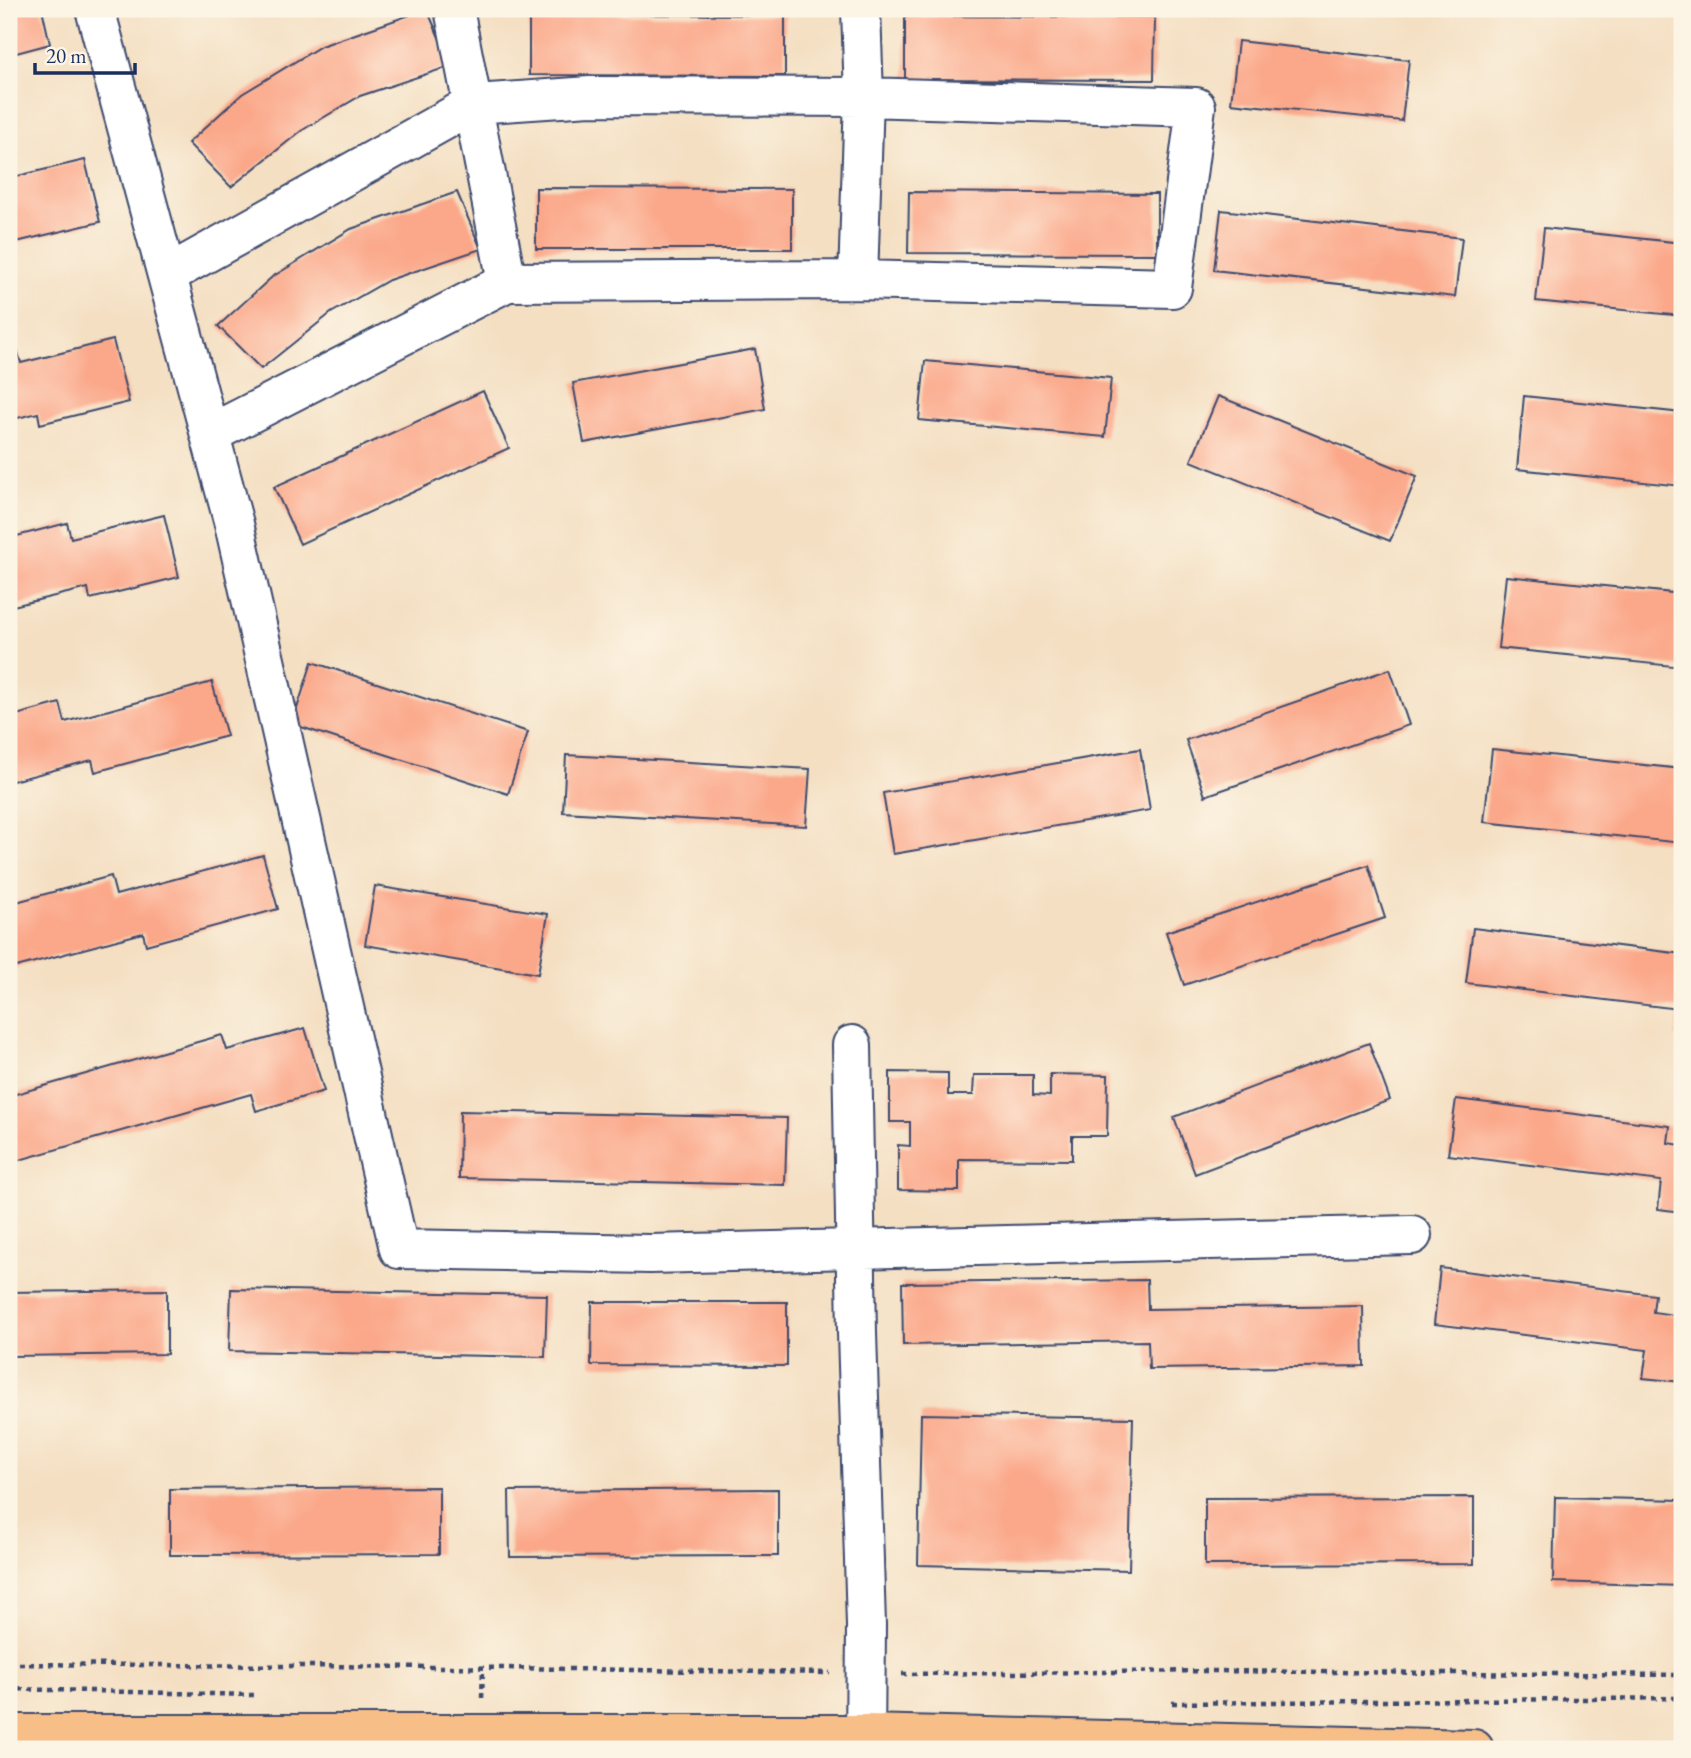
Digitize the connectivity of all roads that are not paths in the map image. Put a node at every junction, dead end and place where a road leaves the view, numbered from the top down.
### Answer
1 (95, 9) edge
2 (454, 9) edge
3 (861, 9) edge
4 (864, 97) junction
5 (474, 104) junction
6 (167, 275) junction
7 (858, 280) junction
8 (507, 282) junction
9 (210, 434) junction
10 (852, 1045) dead end
11 (1412, 1235) dead end
12 (855, 1249) junction
13 (9, 1734) edge
14 (419, 1742) edge
15 (865, 1742) edge
16 (1475, 1749) edge

1 - 6 street
2 - 5 street
3 - 4 street
4 - 5 street
4 - 7 street
4 - 7 street
5 - 6 street
5 - 8 street
6 - 9 street
7 - 8 street
8 - 9 street
9 - 12 street
10 - 12 street
11 - 12 street
12 - 15 street
13 - 14 main road
14 - 15 main road
15 - 16 main road

